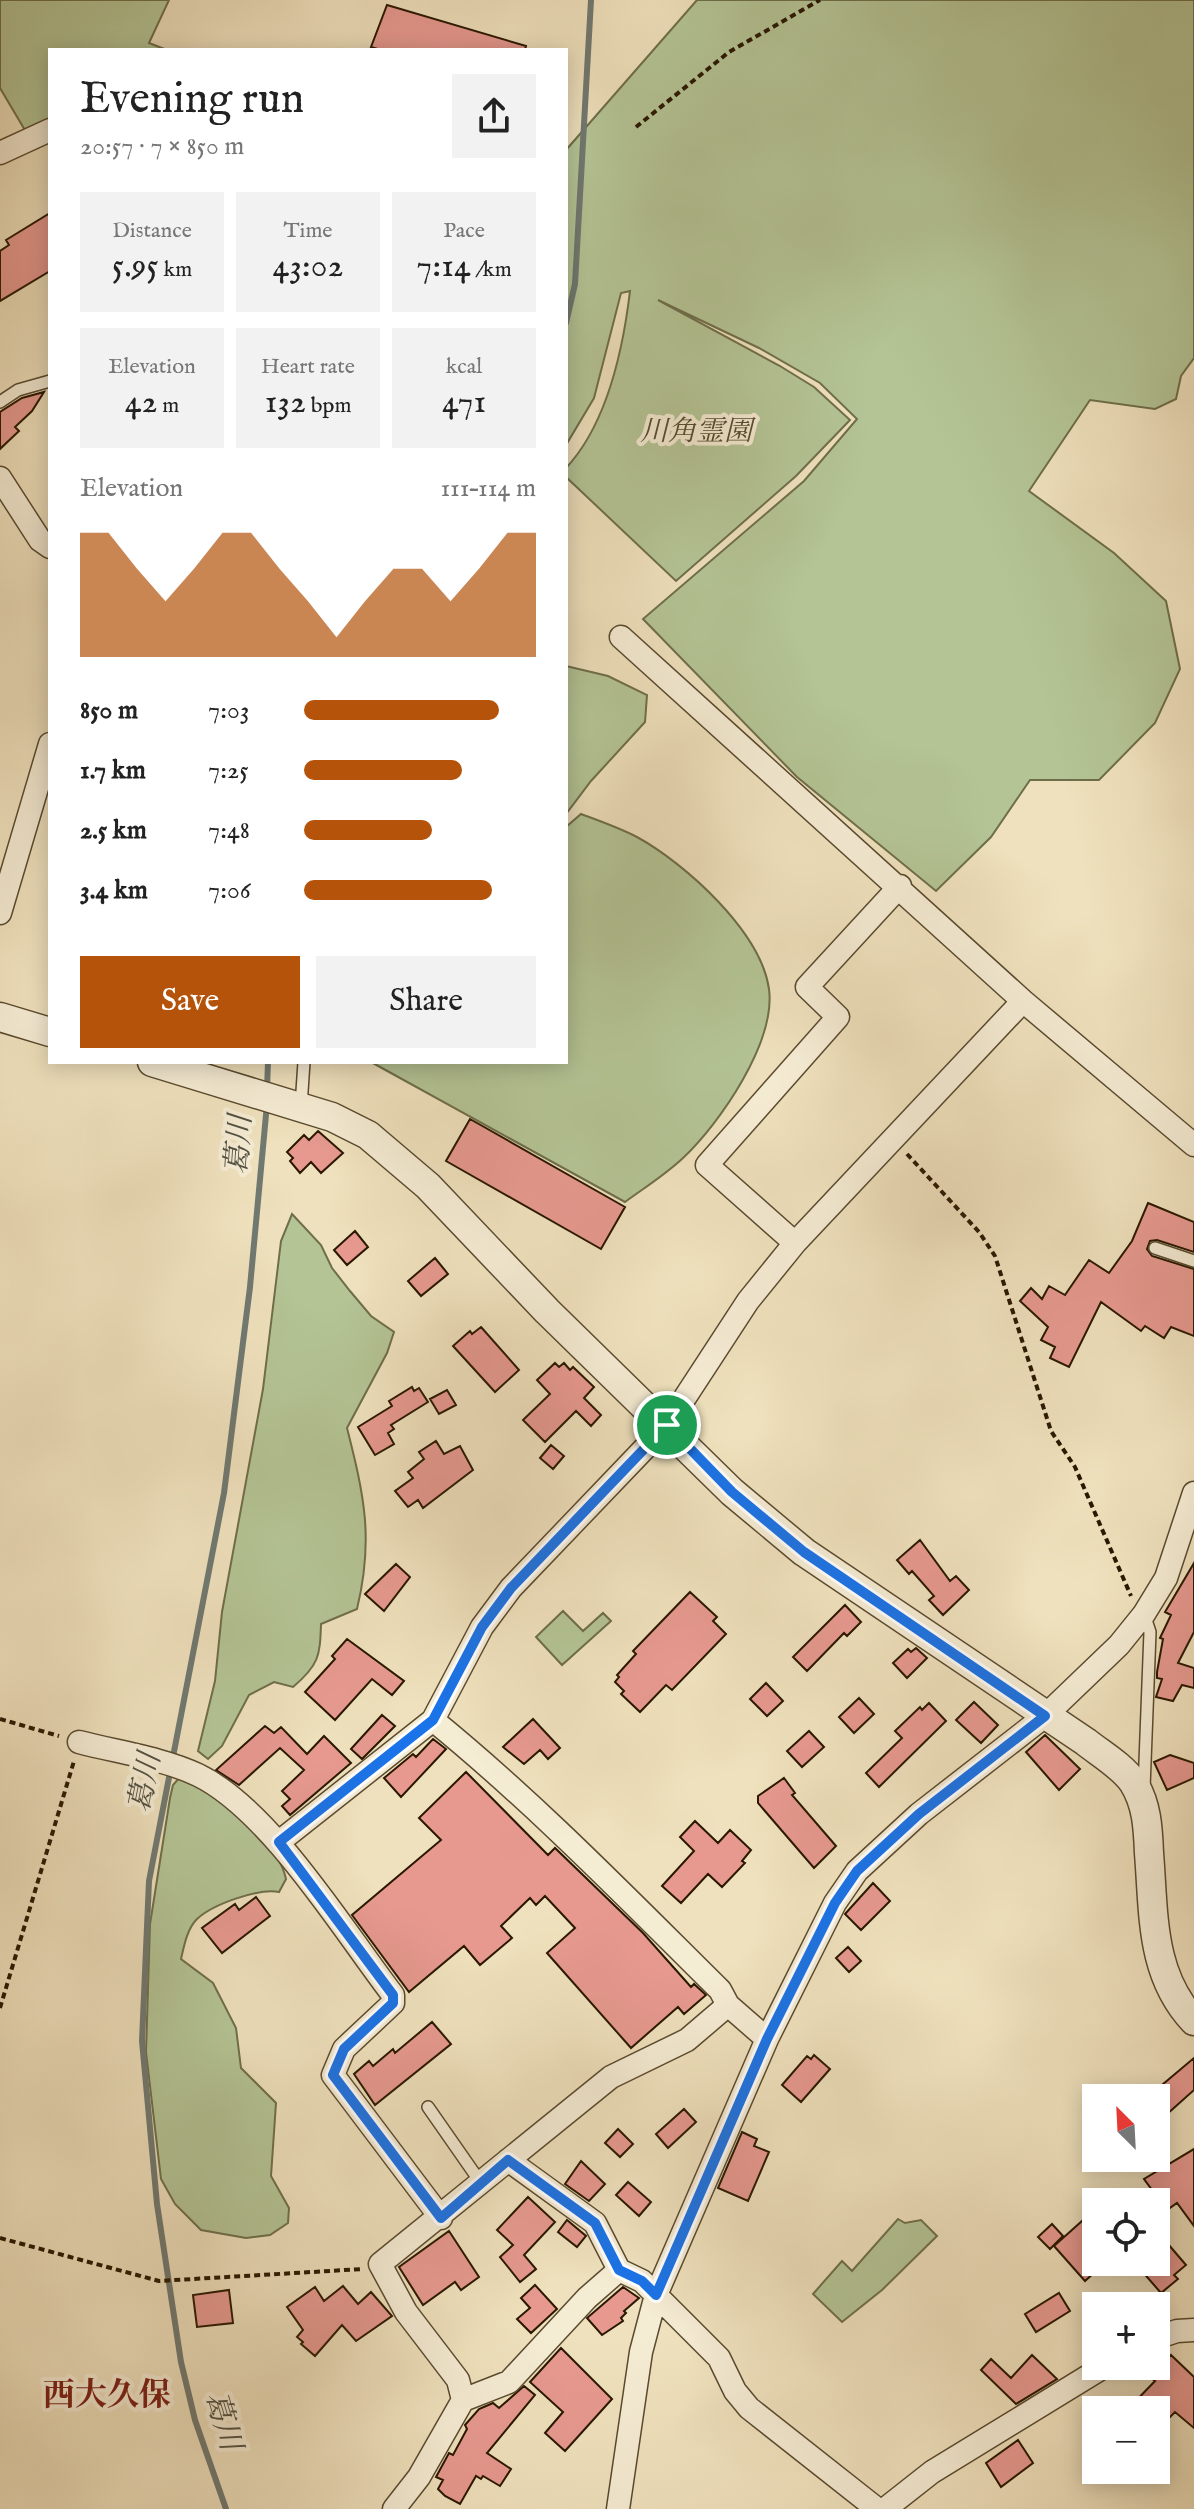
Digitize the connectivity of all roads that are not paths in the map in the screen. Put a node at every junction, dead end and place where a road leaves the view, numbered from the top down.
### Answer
1 (48, 131) edge
2 (0, 153) edge
3 (48, 382) edge
4 (0, 402) edge
5 (0, 478) edge
6 (48, 546) edge
7 (621, 637) dead end
8 (48, 751) edge
9 (900, 886) junction
10 (0, 913) edge
11 (1023, 1001) junction
12 (0, 1017) edge
13 (48, 1031) edge
14 (159, 1064) edge
15 (304, 1064) edge
16 (295, 1105) junction
17 (1194, 1145) edge
18 (795, 1243) junction
19 (1155, 1248) dead end
20 (1194, 1261) edge
21 (667, 1425) junction
22 (1194, 1493) edge
23 (1144, 1614) junction
24 (1045, 1716) junction
25 (433, 1720) junction
26 (79, 1742) road end
27 (1143, 1805) junction
28 (279, 1842) junction
29 (728, 2005) junction
30 (1191, 2008) edge
31 (767, 2039) junction
32 (428, 2107) dead end
33 (508, 2160) junction
34 (481, 2183) junction
35 (441, 2218) junction
36 (619, 2270) junction
37 (656, 2295) junction
38 (1194, 2330) edge
39 (1170, 2333) edge
40 (1082, 2380) edge
41 (463, 2400) junction
42 (394, 2509) edge
43 (618, 2509) edge
44 (877, 2509) edge
45 (885, 2509) edge

1 - 2 street
3 - 4 lane
5 - 6 street
7 - 9 street
8 - 10 street
9 - 11 street
9 - 18 street
11 - 17 street
11 - 18 street
12 - 13 street
14 - 16 street
15 - 16 lane
16 - 21 street
18 - 21 street
19 - 20 lane
21 - 24 street
21 - 25 street
22 - 23 street
23 - 24 street
23 - 27 lane
24 - 27 street
24 - 31 street
25 - 28 street
25 - 29 street
26 - 28 street
27 - 30 street
28 - 35 street
29 - 31 street
29 - 33 street
31 - 37 street
32 - 34 lane
33 - 34 street
33 - 36 street
34 - 35 street
35 - 41 street
36 - 37 street
36 - 41 street
37 - 43 street
37 - 44 street
38 - 39 street
40 - 45 street
41 - 42 street

